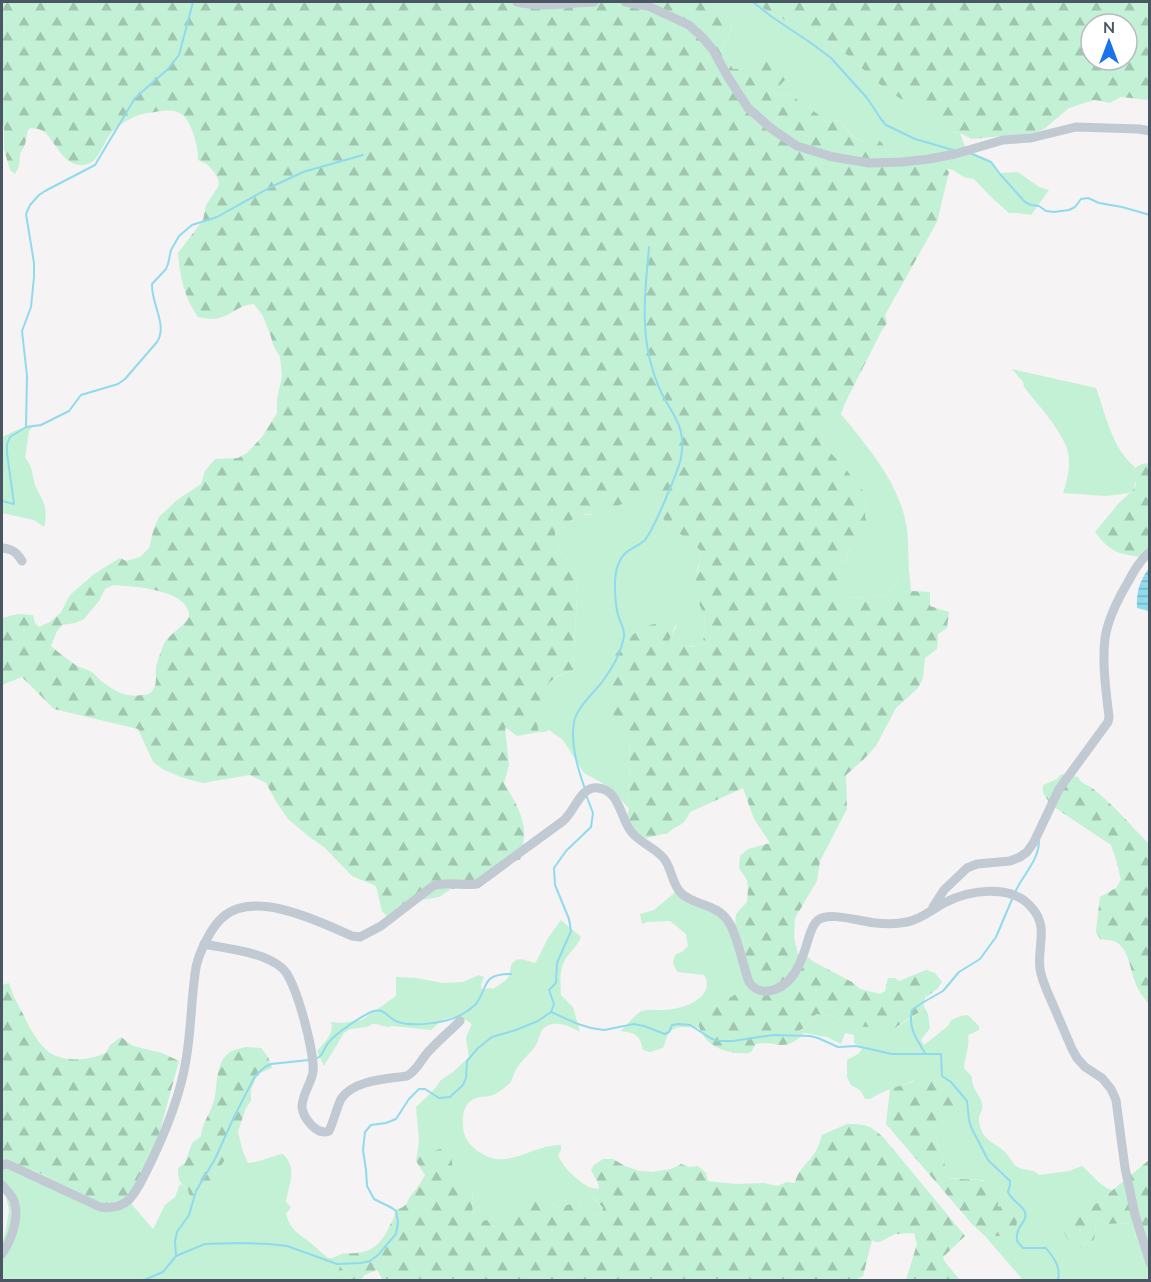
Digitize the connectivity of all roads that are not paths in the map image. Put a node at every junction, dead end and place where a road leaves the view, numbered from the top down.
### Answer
1 (517, 2) edge
2 (594, 2) edge
3 (625, 2) edge
4 (1149, 131) edge
5 (2, 548) edge
6 (1149, 552) edge
7 (22, 561) dead end
8 (930, 912) junction
9 (204, 944) junction
10 (460, 1021) dead end
11 (2, 1165) edge
12 (2, 1185) edge
13 (2, 1254) edge
14 (1149, 1263) edge

1 - 2 street
3 - 4 street
5 - 7 street
6 - 8 street
8 - 9 street
8 - 14 street
9 - 10 street
9 - 11 street
12 - 13 street

